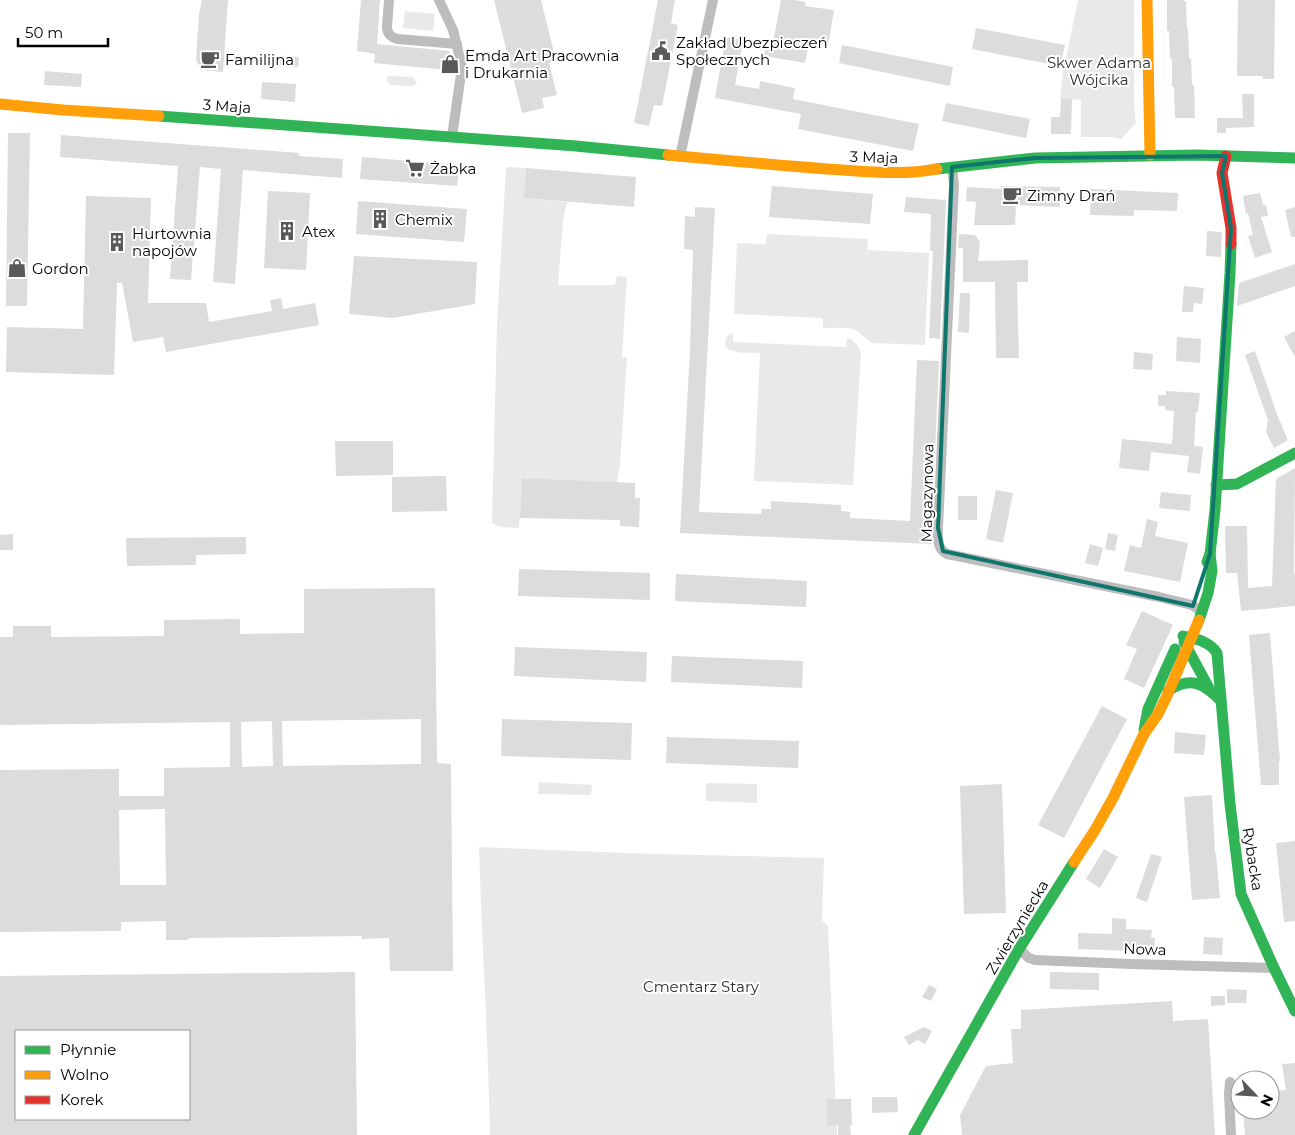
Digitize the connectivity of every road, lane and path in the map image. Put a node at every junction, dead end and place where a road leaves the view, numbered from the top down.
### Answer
1 (389, 0) edge
2 (439, 0) edge
3 (713, 0) edge
4 (1147, 0) edge
5 (457, 44) junction
6 (0, 104) edge
7 (452, 137) junction
8 (1150, 155) junction
9 (1226, 156) junction
10 (680, 157) junction
11 (1295, 158) edge
12 (952, 167) junction
13 (1295, 453) edge
14 (1216, 485) junction
15 (1198, 609) junction
16 (1187, 640) junction
17 (1210, 690) junction
18 (1168, 691) junction
19 (1221, 700) junction
20 (1144, 734) junction
21 (1019, 949) junction
22 (1274, 968) junction
23 (1295, 1011) edge
24 (1230, 1082) dead end
25 (914, 1135) edge
26 (1230, 1135) edge

1 - 5 street
2 - 5 street
3 - 10 street
4 - 8 street
5 - 7 street
6 - 7 street, 3 Maja
7 - 10 street, 3 Maja
8 - 9 street, 3 Maja
8 - 12 street, 3 Maja
9 - 11 street, 3 Maja
9 - 14 street, Zwierzyniecka
10 - 12 street, 3 Maja
12 - 15 street, Magazynowa
13 - 14 street
14 - 15 street, Zwierzyniecka
15 - 16 street, Zwierzyniecka
16 - 17 street
16 - 18 street, Zwierzyniecka
16 - 19 street, Rybacka
16 - 20 street, Zwierzyniecka
17 - 18 street
17 - 19 street
18 - 20 street, Zwierzyniecka
19 - 22 street, Rybacka
20 - 21 street, Zwierzyniecka
21 - 22 street, Nowa
21 - 25 street, Zwierzyniecka
22 - 23 street, Rybacka
24 - 26 street

